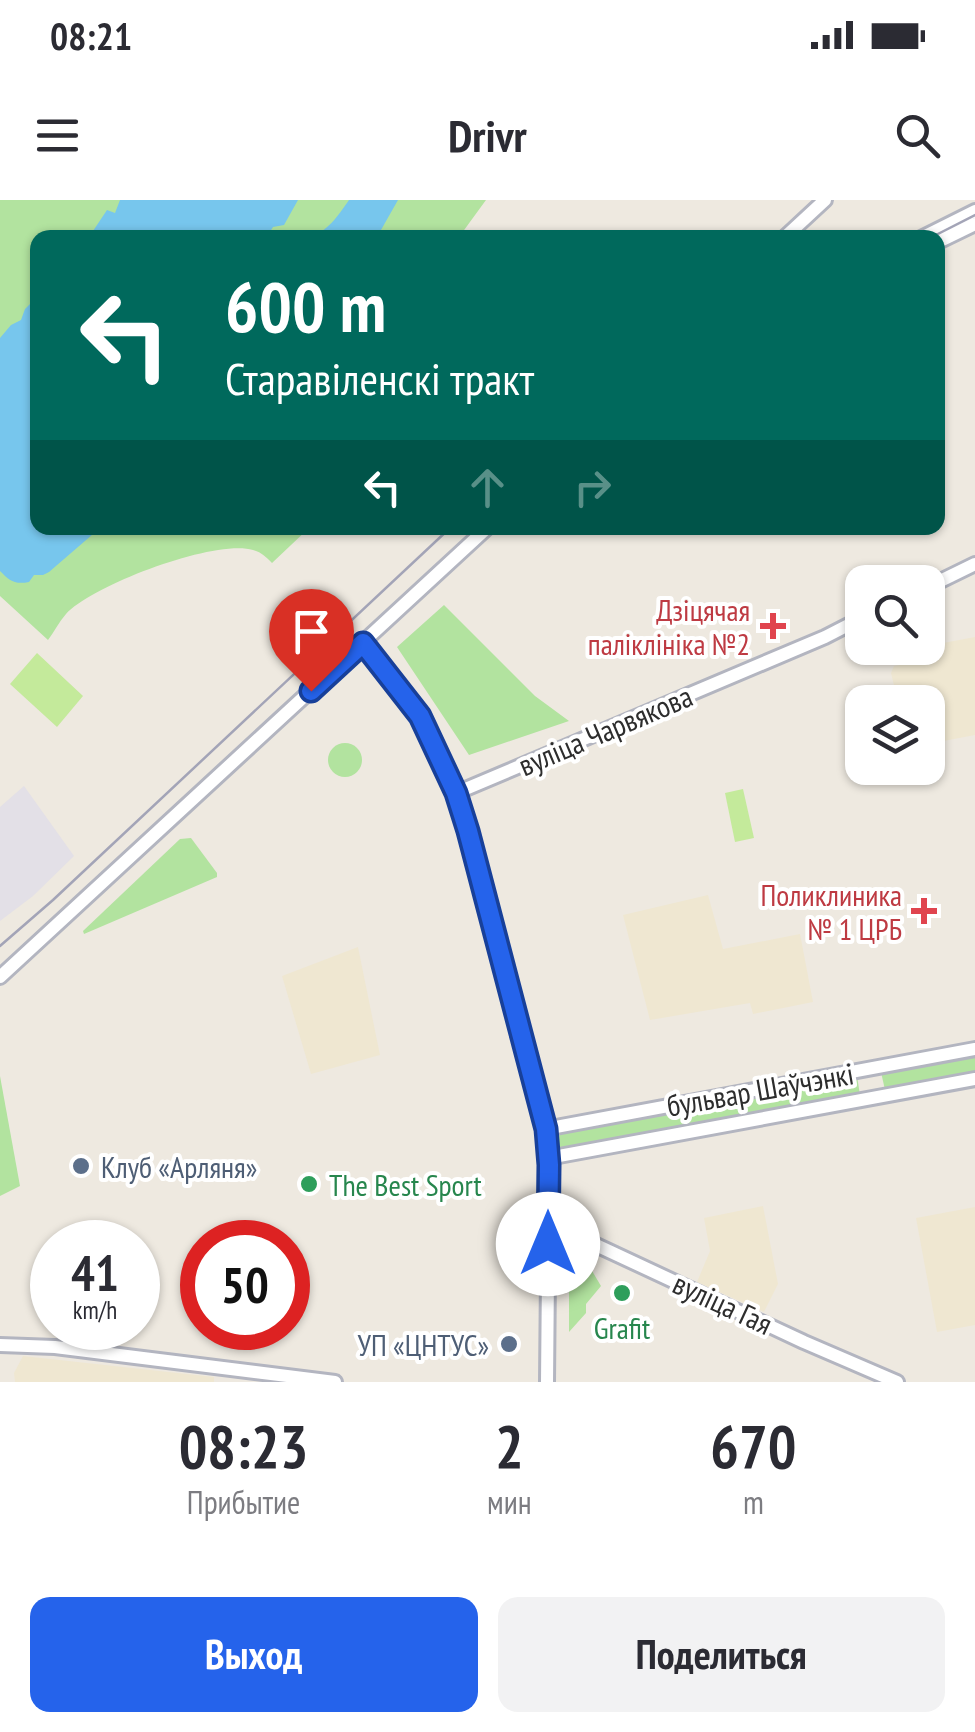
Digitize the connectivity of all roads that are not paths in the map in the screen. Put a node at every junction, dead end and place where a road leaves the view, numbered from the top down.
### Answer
1 (825, 200) edge
2 (975, 211) edge
3 (975, 224) edge
4 (793, 230) edge
5 (937, 230) edge
6 (945, 239) edge
7 (479, 535) edge
8 (975, 564) edge
9 (945, 579) edge
10 (845, 626) edge
11 (363, 643) junction
12 (456, 793) junction
13 (0, 977) edge
14 (975, 1049) edge
15 (975, 1078) edge
16 (546, 1129) junction
17 (548, 1158) junction
18 (548, 1226) junction
19 (0, 1345) edge
20 (335, 1382) edge
21 (547, 1382) edge
22 (897, 1382) edge

1 - 4 main road
2 - 5 main road
3 - 6 main road
7 - 11 main road
8 - 9 main road
10 - 12 main road, вуліца Чарвякова
11 - 12 main road
11 - 13 main road
12 - 16 main road
14 - 16 main road, бульвар Шаўчэнкі
15 - 17 main road, бульвар Шаўчэнкі
16 - 17 main road
17 - 18 main road
18 - 21 main road
18 - 22 main road, вуліца Гая
19 - 20 main road

